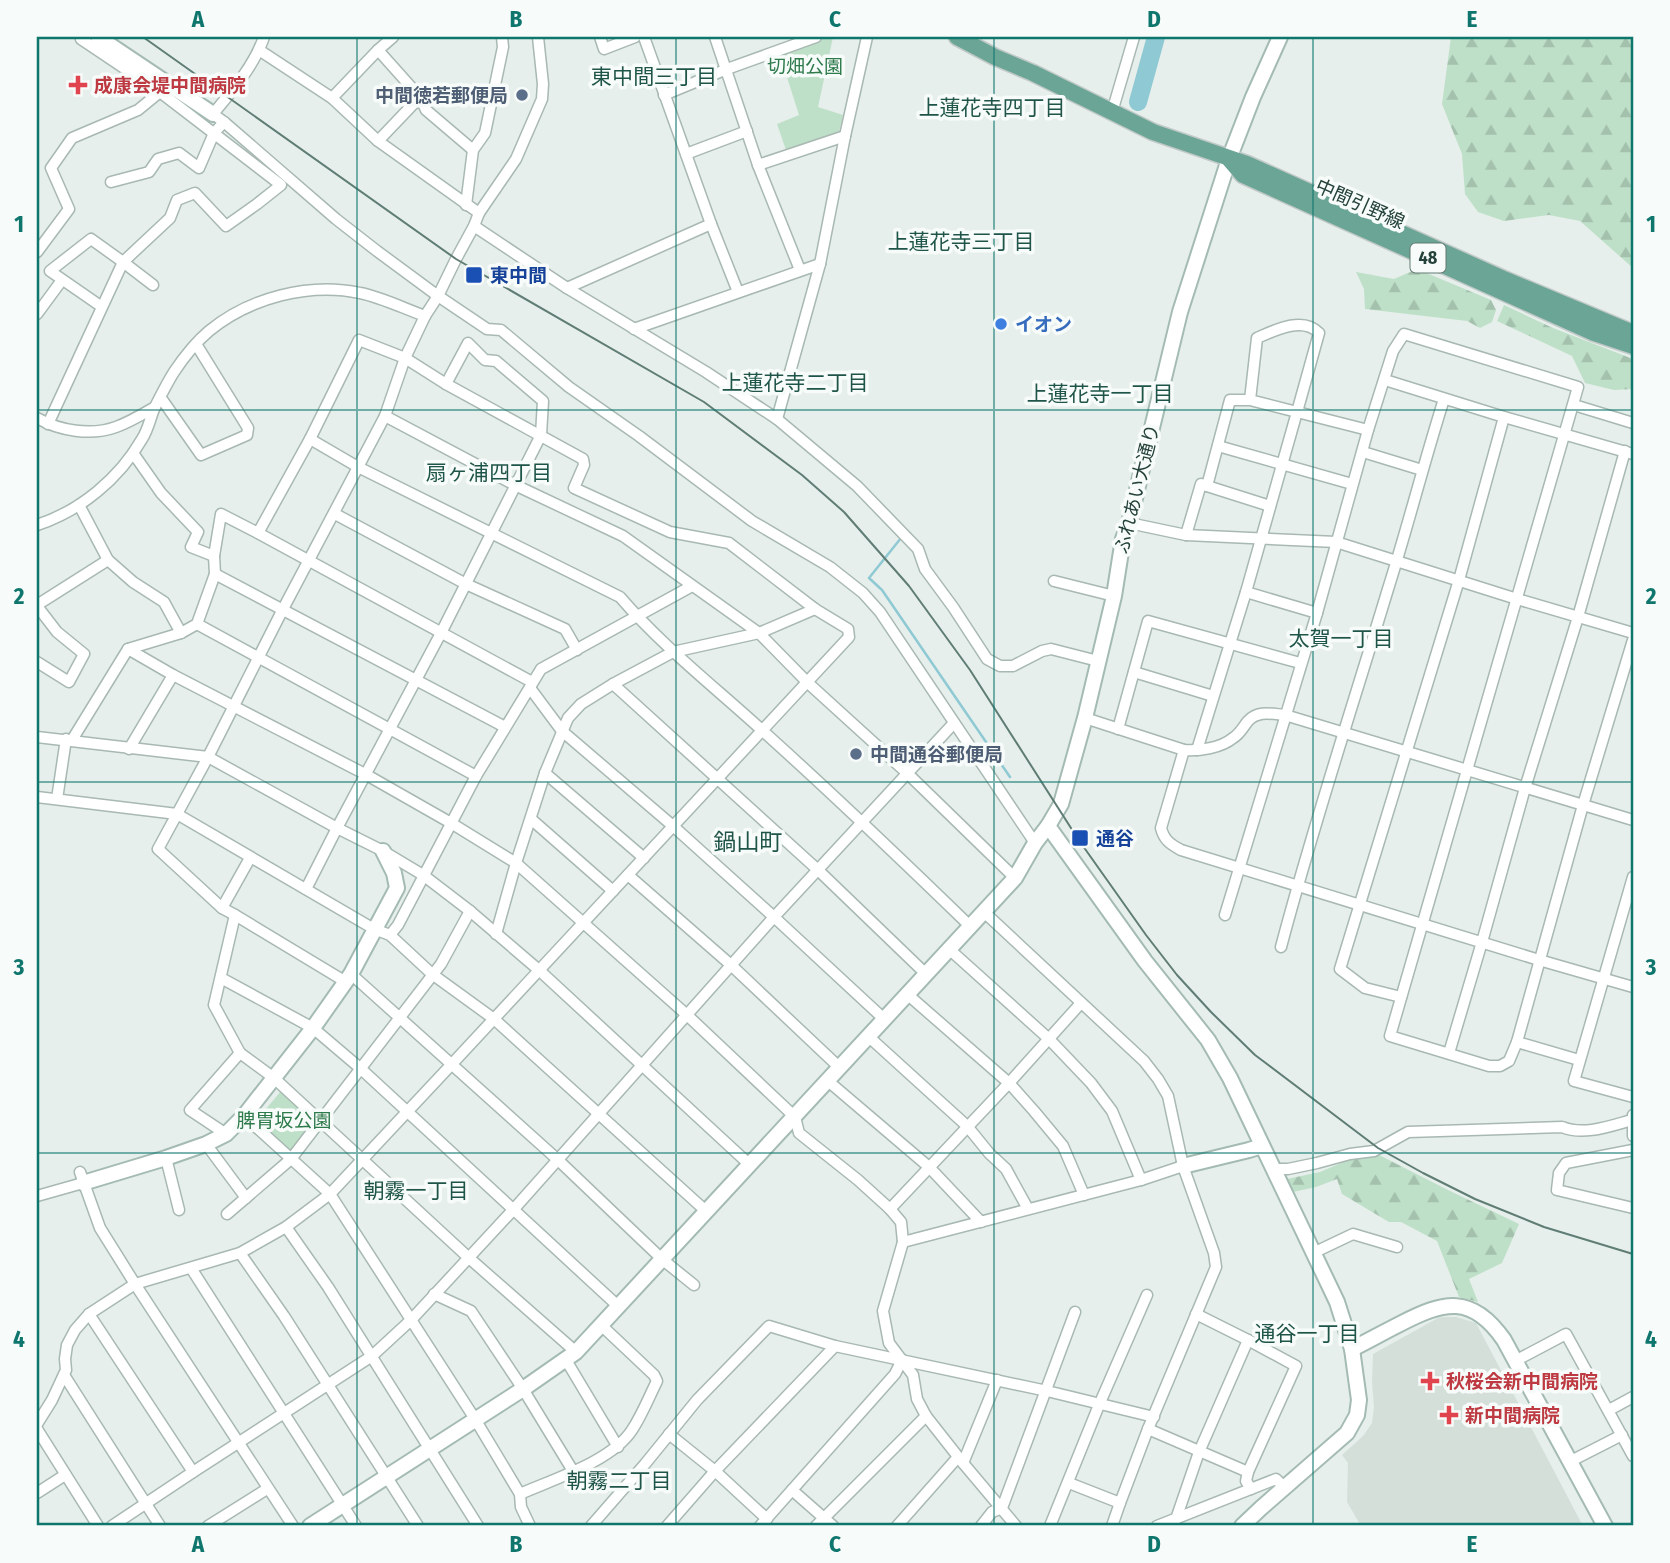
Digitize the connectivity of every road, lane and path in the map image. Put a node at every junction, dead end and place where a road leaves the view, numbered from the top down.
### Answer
1 (82, 37) edge
2 (98, 37) edge
3 (264, 37) edge
4 (393, 37) edge
5 (502, 37) edge
6 (538, 37) edge
7 (600, 37) edge
8 (635, 37) edge
9 (644, 37) edge
10 (716, 37) edge
11 (816, 37) edge
12 (867, 37) edge
13 (957, 37) edge
14 (1135, 37) edge
15 (1280, 37) edge
16 (979, 42) edge
17 (259, 50) junction
18 (378, 50) junction
19 (727, 69) junction
20 (160, 92) junction
21 (664, 95) junction
22 (332, 97) junction
23 (420, 97) junction
24 (1114, 114) junction
25 (219, 118) junction
26 (747, 131) junction
27 (214, 132) junction
28 (845, 136) junction
29 (378, 141) junction
30 (473, 150) junction
31 (685, 154) junction
32 (1229, 159) junction
33 (758, 165) junction
34 (111, 182) dead end
35 (467, 205) junction
36 (478, 213) junction
37 (711, 224) junction
38 (474, 226) junction
39 (37, 252) edge
40 (122, 262) junction
41 (820, 264) junction
42 (800, 270) junction
43 (62, 280) junction
44 (153, 285) dead end
45 (567, 288) junction
46 (738, 292) junction
47 (438, 296) junction
48 (102, 307) junction
49 (37, 314) edge
50 (425, 317) junction
51 (634, 329) junction
52 (1633, 333) edge
53 (196, 344) junction
54 (1633, 346) edge
55 (405, 358) junction
56 (1385, 380) junction
57 (446, 384) junction
58 (1444, 399) junction
59 (1250, 400) junction
60 (158, 402) junction
61 (1574, 405) junction
62 (1297, 412) junction
63 (386, 416) junction
64 (1504, 417) junction
65 (37, 418) edge
66 (777, 419) junction
67 (1633, 423) edge
68 (48, 424) junction
69 (1368, 430) junction
70 (1566, 434) junction
71 (541, 435) junction
72 (310, 439) junction
73 (1218, 446) junction
74 (1363, 452) junction
75 (1629, 452) edge
76 (133, 453) junction
77 (1282, 464) junction
78 (358, 467) junction
79 (1422, 470) junction
80 (1352, 484) junction
81 (515, 485) junction
82 (1207, 486) junction
83 (79, 505) junction
84 (1270, 506) junction
85 (335, 514) junction
86 (1129, 523) junction
87 (37, 525) edge
88 (258, 534) junction
89 (491, 534) junction
90 (1186, 536) junction
91 (1260, 540) junction
92 (1336, 542) junction
93 (214, 556) junction
94 (108, 560) junction
95 (309, 561) junction
96 (1397, 561) junction
97 (215, 574) junction
98 (1459, 580) junction
99 (1054, 581) dead end
100 (466, 584) junction
101 (692, 586) junction
102 (1246, 592) junction
103 (1115, 596) junction
104 (1517, 599) junction
105 (37, 605) edge
106 (815, 609) junction
107 (283, 610) junction
108 (1317, 613) junction
109 (637, 616) junction
110 (1578, 617) junction
111 (197, 624) junction
112 (441, 632) junction
113 (181, 633) junction
114 (759, 633) junction
115 (1633, 633) edge
116 (1633, 640) edge
117 (1229, 642) junction
118 (128, 649) junction
119 (577, 650) junction
120 (673, 652) junction
121 (259, 658) junction
122 (1098, 661) junction
123 (37, 662) edge
124 (1300, 663) junction
125 (1135, 672) junction
126 (173, 675) junction
127 (416, 679) junction
128 (808, 683) junction
129 (612, 684) junction
130 (531, 685) junction
131 (1213, 696) junction
132 (234, 706) junction
133 (1285, 715) junction
134 (1085, 718) junction
135 (954, 723) junction
136 (505, 727) junction
137 (390, 728) junction
138 (1118, 729) junction
139 (763, 730) junction
140 (562, 731) junction
141 (1344, 733) junction
142 (37, 737) edge
143 (69, 740) junction
144 (129, 749) junction
145 (1184, 750) junction
146 (1197, 750) junction
147 (1407, 752) junction
148 (208, 757) junction
149 (1468, 770) junction
150 (545, 773) junction
151 (907, 773) junction
152 (365, 774) junction
153 (476, 776) junction
154 (718, 778) junction
155 (1525, 788) junction
156 (37, 797) edge
157 (57, 799) junction
158 (1583, 805) junction
159 (177, 814) junction
160 (531, 819) junction
161 (1633, 820) edge
162 (862, 822) junction
163 (451, 823) junction
164 (673, 826) junction
165 (1048, 826) junction
166 (337, 828) junction
167 (1035, 844) junction
168 (383, 851) junction
169 (250, 858) junction
170 (644, 858) junction
171 (516, 863) junction
172 (1238, 867) junction
173 (818, 870) junction
174 (628, 875) junction
175 (424, 876) junction
176 (1633, 877) edge
177 (1015, 878) junction
178 (1297, 886) junction
179 (306, 889) junction
180 (613, 891) junction
181 (1360, 905) junction
182 (222, 908) junction
183 (470, 911) junction
184 (984, 912) junction
185 (235, 915) junction
186 (1225, 915) dead end
187 (775, 917) junction
188 (583, 923) junction
189 (1422, 924) junction
190 (971, 927) junction
191 (374, 929) junction
192 (496, 934) junction
193 (390, 935) junction
194 (1482, 942) junction
195 (1282, 947) dead end
196 (949, 949) junction
197 (1539, 960) junction
198 (731, 965) junction
199 (540, 971) junction
200 (432, 974) junction
201 (926, 974) junction
202 (221, 978) junction
203 (348, 978) junction
204 (1605, 979) junction
205 (1633, 987) edge
206 (907, 994) junction
207 (1401, 997) junction
208 (1081, 1003) junction
209 (687, 1015) junction
210 (399, 1017) junction
211 (494, 1019) junction
212 (884, 1019) junction
213 (313, 1028) junction
214 (869, 1037) junction
215 (1049, 1039) junction
216 (1517, 1042) junction
217 (240, 1053) junction
218 (1449, 1053) junction
219 (1579, 1060) junction
220 (452, 1065) junction
221 (641, 1065) junction
222 (360, 1068) junction
223 (840, 1068) junction
224 (274, 1078) junction
225 (828, 1081) junction
226 (1009, 1083) junction
227 (1633, 1097) edge
228 (408, 1112) junction
229 (599, 1112) junction
230 (244, 1116) junction
231 (795, 1117) junction
232 (1633, 1117) edge
233 (320, 1121) junction
234 (967, 1126) junction
235 (226, 1134) junction
236 (1633, 1136) edge
237 (206, 1144) junction
238 (1262, 1146) junction
239 (1633, 1150) edge
240 (166, 1158) junction
241 (291, 1159) junction
242 (557, 1159) junction
243 (363, 1160) junction
244 (750, 1165) junction
245 (1183, 1166) junction
246 (929, 1167) junction
247 (1272, 1169) junction
248 (82, 1177) junction
249 (1141, 1180) junction
250 (330, 1194) junction
251 (1084, 1195) junction
252 (37, 1196) edge
253 (246, 1198) junction
254 (1633, 1208) edge
255 (890, 1209) junction
256 (1028, 1209) junction
257 (179, 1210) dead end
258 (513, 1210) junction
259 (708, 1212) junction
260 (227, 1214) dead end
261 (981, 1222) junction
262 (285, 1227) junction
263 (903, 1242) junction
264 (1397, 1247) dead end
265 (1313, 1253) junction
266 (240, 1254) junction
267 (469, 1258) junction
268 (663, 1260) junction
269 (191, 1268) junction
270 (135, 1284) junction
271 (694, 1284) dead end
272 (434, 1294) junction
273 (1147, 1295) dead end
274 (618, 1306) junction
275 (1075, 1312) dead end
276 (89, 1314) junction
277 (1196, 1314) junction
278 (411, 1321) junction
279 (601, 1325) junction
280 (1248, 1340) junction
281 (835, 1346) junction
282 (1352, 1349) junction
283 (372, 1356) junction
284 (571, 1356) junction
285 (902, 1360) junction
286 (1515, 1361) junction
287 (64, 1375) junction
288 (997, 1380) junction
289 (327, 1385) junction
290 (523, 1389) junction
291 (1047, 1391) junction
292 (1633, 1397) edge
293 (1099, 1405) junction
294 (1609, 1410) junction
295 (283, 1413) junction
296 (926, 1416) junction
297 (1154, 1417) junction
298 (475, 1419) junction
299 (37, 1426) edge
300 (1149, 1429) junction
301 (669, 1434) junction
302 (1622, 1435) junction
303 (238, 1442) junction
304 (618, 1447) junction
305 (430, 1448) junction
306 (1199, 1452) junction
307 (1633, 1456) edge
308 (960, 1460) junction
309 (1569, 1462) junction
310 (573, 1471) junction
311 (715, 1471) junction
312 (193, 1472) junction
313 (1248, 1472) junction
314 (65, 1475) junction
315 (387, 1477) junction
316 (1069, 1483) junction
317 (1284, 1487) junction
318 (267, 1489) junction
319 (1251, 1489) junction
320 (792, 1490) junction
321 (37, 1493) edge
322 (520, 1494) junction
323 (1120, 1503) junction
324 (146, 1504) junction
325 (343, 1505) junction
326 (1002, 1508) junction
327 (1176, 1519) junction
328 (763, 1522) edge
329 (820, 1522) edge
330 (98, 1526) edge
331 (112, 1526) edge
332 (160, 1526) edge
333 (208, 1526) edge
334 (293, 1526) edge
335 (310, 1526) edge
336 (356, 1526) edge
337 (418, 1526) edge
338 (478, 1526) edge
339 (530, 1526) edge
340 (591, 1526) edge
341 (667, 1526) edge
342 (833, 1526) edge
343 (897, 1526) edge
344 (981, 1526) edge
345 (1016, 1526) edge
346 (1050, 1526) edge
347 (1112, 1526) edge
348 (1157, 1526) edge
349 (1242, 1526) edge
350 (1605, 1526) edge

1 - 20 street
2 - 25 street
3 - 17 street
4 - 18 street
5 - 30 street
6 - 36 street
7 - 8 street
9 - 21 street
10 - 19 street
11 - 19 street
12 - 28 street
13 - 16 main road, 中間引野線 / 48
14 - 24 street
15 - 32 street, ふれあい大通り
16 - 24 main road, 中間引野線 / 48
17 - 22 street
17 - 25 street
18 - 22 street
18 - 23 street
19 - 21 street
19 - 26 street
20 - 27 street
20 - 39 street
21 - 31 street
22 - 29 street
23 - 29 street
23 - 30 street
24 - 32 main road, 中間引野線 / 48
25 - 27 street
25 - 47 street
26 - 31 street
26 - 33 street
27 - 34 street
27 - 40 street
28 - 33 street
28 - 41 street
29 - 35 street
30 - 35 street
31 - 37 street
32 - 52 main road, 中間引野線 / 48
32 - 54 main road, 中間引野線 / 48
32 - 86 street, ふれあい大通り
33 - 42 street
35 - 36 street
36 - 38 street
37 - 45 street
37 - 46 street
38 - 45 street
38 - 47 street
40 - 43 street
40 - 44 street
40 - 48 street
41 - 42 street
41 - 66 street
42 - 46 street
43 - 48 street
43 - 49 street
45 - 51 street
46 - 51 street
47 - 50 street
47 - 135 street
48 - 68 street
50 - 53 street
50 - 55 street
51 - 66 street
53 - 60 street
53 - 60 street
55 - 57 street
55 - 63 street
55 - 72 street
56 - 58 street
56 - 61 street
56 - 69 street
57 - 71 street
57 - 71 street
58 - 64 street
58 - 79 street
59 - 62 street
59 - 62 street
59 - 73 street
60 - 68 street
60 - 76 street
61 - 67 street
61 - 70 street
62 - 69 street
62 - 77 street
63 - 78 street
63 - 81 street
64 - 70 street
64 - 98 street
65 - 68 street
66 - 122 street
69 - 74 street
70 - 75 street
70 - 104 street
71 - 81 street
71 - 106 street
72 - 78 street
72 - 88 street
73 - 77 street
73 - 82 street
74 - 79 street
74 - 80 street
75 - 110 street
76 - 83 street
76 - 93 street
77 - 80 street
77 - 84 street
78 - 85 street
78 - 89 street
79 - 96 street
80 - 92 street
81 - 89 street
81 - 101 street
82 - 84 street
82 - 90 street
83 - 87 street
83 - 94 street
84 - 91 street
85 - 95 street
85 - 100 street
86 - 90 street
86 - 103 street, ふれあい大通り
88 - 93 street
88 - 95 street
89 - 100 street
89 - 109 street
90 - 91 street
91 - 92 street
91 - 102 street
92 - 96 street
92 - 108 street
93 - 97 street
94 - 105 street
94 - 113 street
95 - 107 street
95 - 112 street
96 - 98 street
96 - 141 street
97 - 107 street
97 - 111 street
98 - 104 street
98 - 147 street
99 - 103 street
100 - 112 street
100 - 119 street
101 - 109 street
101 - 114 street
102 - 108 street
102 - 117 street
103 - 122 street, ふれあい大通り
104 - 110 street
104 - 149 street
105 - 123 street
106 - 114 street
106 - 128 street
107 - 121 street
107 - 127 street
108 - 124 street
109 - 119 street
109 - 120 street
110 - 115 street
110 - 155 street
111 - 113 street
111 - 121 street
112 - 127 street
112 - 130 street
113 - 118 street
114 - 120 street
114 - 128 street
116 - 158 street
117 - 124 street
117 - 125 street
117 - 131 street
118 - 126 street
118 - 143 street
119 - 130 street
120 - 129 street
120 - 139 street
121 - 132 street
121 - 137 street
122 - 134 street, ふれあい大通り
124 - 133 street
125 - 131 street
125 - 138 street
126 - 132 street
126 - 144 street
127 - 136 street
127 - 137 street
128 - 139 street
128 - 151 street
129 - 140 street
129 - 154 street
130 - 136 street
130 - 140 street
131 - 146 street
132 - 148 street
132 - 152 street
133 - 141 street
133 - 146 street
133 - 172 street
134 - 138 street
134 - 165 street, ふれあい大通り
135 - 151 street
135 - 167 street
136 - 153 street
137 - 152 street
137 - 153 street
138 - 145 street
139 - 154 street
139 - 162 street
140 - 150 street
140 - 164 street
141 - 147 street
141 - 178 street
142 - 143 street
143 - 144 street
143 - 157 street
144 - 148 street
145 - 146 street
145 - 172 street
147 - 149 street
147 - 181 street
148 - 159 street
148 - 166 street
149 - 155 street
149 - 189 street
150 - 160 street
150 - 170 street
151 - 162 street
151 - 177 street
152 - 163 street
152 - 166 street
153 - 163 street
154 - 164 street
154 - 173 street
155 - 158 street
155 - 194 street
156 - 157 street
157 - 159 street
158 - 161 street
158 - 197 street
159 - 169 street
159 - 182 street
160 - 171 street
160 - 180 street
162 - 173 street
162 - 190 street
163 - 171 street
163 - 175 street
164 - 170 street
164 - 187 street
165 - 167 street, ふれあい大通り
165 - 238 street
166 - 168 street
166 - 179 street
167 - 177 street, ふれあい大通り
168 - 175 street
168 - 191 street
169 - 179 street
169 - 182 street
170 - 174 street
171 - 188 street
171 - 192 street
172 - 178 street
172 - 186 street
173 - 187 street
173 - 201 street
174 - 180 street
174 - 198 street
175 - 183 street
175 - 193 street
176 - 204 street
177 - 184 street, ふれあい大通り
178 - 181 street
178 - 195 street
179 - 191 street
180 - 188 street
181 - 189 street
181 - 207 street
182 - 185 street
183 - 192 street
183 - 200 street
184 - 190 street, ふれあい大通り
184 - 208 street
185 - 202 street
185 - 203 street
187 - 198 street
187 - 212 street
188 - 199 street
188 - 209 street
189 - 194 street
189 - 207 street
190 - 196 street, ふれあい大通り
191 - 193 street
191 - 203 street
192 - 199 street
193 - 200 street
194 - 197 street
194 - 218 street
196 - 201 street, ふれあい大通り
196 - 215 street
197 - 204 street
197 - 216 street
198 - 209 street
198 - 223 street
199 - 211 street
199 - 221 street
200 - 210 street
200 - 211 street
201 - 206 street, ふれあい大通り
202 - 213 street
202 - 217 street
203 - 210 street
203 - 213 street
204 - 205 street
204 - 219 street
206 - 212 street, ふれあい大通り
206 - 226 street
207 - 218 street
208 - 215 street
208 - 245 street
209 - 221 street
209 - 231 street
210 - 220 street
210 - 222 street
211 - 220 street
211 - 229 street
212 - 214 street, ふれあい大通り
213 - 222 street
213 - 224 street
214 - 223 street, ふれあい大通り
214 - 234 street
215 - 226 street
215 - 249 street
216 - 218 street
216 - 219 street
217 - 224 street
217 - 235 street
219 - 227 street
220 - 228 street
220 - 242 street
221 - 229 street
221 - 244 street
222 - 228 street
222 - 233 street
223 - 225 street, ふれあい大通り
224 - 230 street
224 - 233 street
225 - 231 street, ふれあい大通り
225 - 246 street
226 - 234 street
226 - 251 street
228 - 243 street
228 - 258 street
229 - 242 street
229 - 259 street
230 - 235 street
230 - 241 street
231 - 244 street, ふれあい大通り
231 - 255 street
232 - 236 street
232 - 247 street
233 - 241 street
233 - 243 street
234 - 246 street
234 - 256 street
235 - 237 street
237 - 240 street
237 - 253 street
238 - 245 street
238 - 247 street
239 - 254 street
240 - 248 street
240 - 257 street
241 - 250 street
241 - 253 street
242 - 258 street
242 - 268 street
243 - 250 street
243 - 267 street
244 - 259 street, ふれあい大通り
245 - 249 street
245 - 277 street
246 - 255 street
246 - 261 street
247 - 265 street
248 - 252 street
248 - 270 street
249 - 251 street
250 - 262 street
250 - 278 street
251 - 256 street
253 - 260 street
255 - 263 street
256 - 261 street
258 - 267 street
258 - 274 street
259 - 268 street, ふれあい大通り
261 - 263 street
262 - 266 street
262 - 283 street
263 - 285 street
264 - 265 street
265 - 282 street
266 - 269 street
266 - 289 street
267 - 272 street
267 - 284 street
268 - 271 street
268 - 274 street, ふれあい大通り
269 - 270 street
269 - 295 street
270 - 276 street
270 - 303 street
272 - 278 street
272 - 290 street
273 - 293 street
274 - 279 street, ふれあい大通り
275 - 291 street
276 - 287 street
276 - 312 street
277 - 280 street
277 - 297 street
278 - 283 street
278 - 298 street
279 - 284 street, ふれあい大通り
279 - 304 street
280 - 306 street
280 - 313 street
281 - 285 street
281 - 301 street
281 - 311 street
282 - 286 street
282 - 317 street
283 - 289 street
283 - 305 street
284 - 290 street, ふれあい大通り
284 - 304 street
285 - 288 street
285 - 296 street
285 - 320 street
286 - 294 street
286 - 309 street
287 - 299 street
287 - 324 street
288 - 291 street
288 - 308 street
289 - 295 street
289 - 315 street
290 - 298 street, ふれあい大通り
290 - 310 street
291 - 293 street
291 - 326 street
292 - 294 street
293 - 297 street
293 - 316 street
294 - 302 street
295 - 303 street
295 - 325 street
296 - 308 street
296 - 329 street
297 - 300 street
298 - 305 street, ふれあい大通り
298 - 322 street
299 - 314 street
300 - 306 street
300 - 323 street
301 - 311 street
301 - 340 street
302 - 307 street
302 - 309 street
303 - 312 street
303 - 318 street
304 - 310 street
305 - 315 street, ふれあい大通り
305 - 338 street
306 - 313 street
306 - 327 street
308 - 326 street
308 - 343 street
309 - 350 street
310 - 322 street
311 - 328 street
311 - 341 street
312 - 324 street
313 - 319 street
314 - 321 street
314 - 330 street
315 - 325 street, ふれあい大通り
315 - 337 street
316 - 323 street
316 - 346 street
317 - 319 street
317 - 349 street
318 - 333 street
318 - 334 street
319 - 327 street
320 - 328 street
320 - 329 street
322 - 339 street
323 - 347 street
324 - 331 street
324 - 332 street
325 - 335 street, ふれあい大通り
325 - 336 street
326 - 344 street
326 - 345 street
327 - 348 street
329 - 342 street

